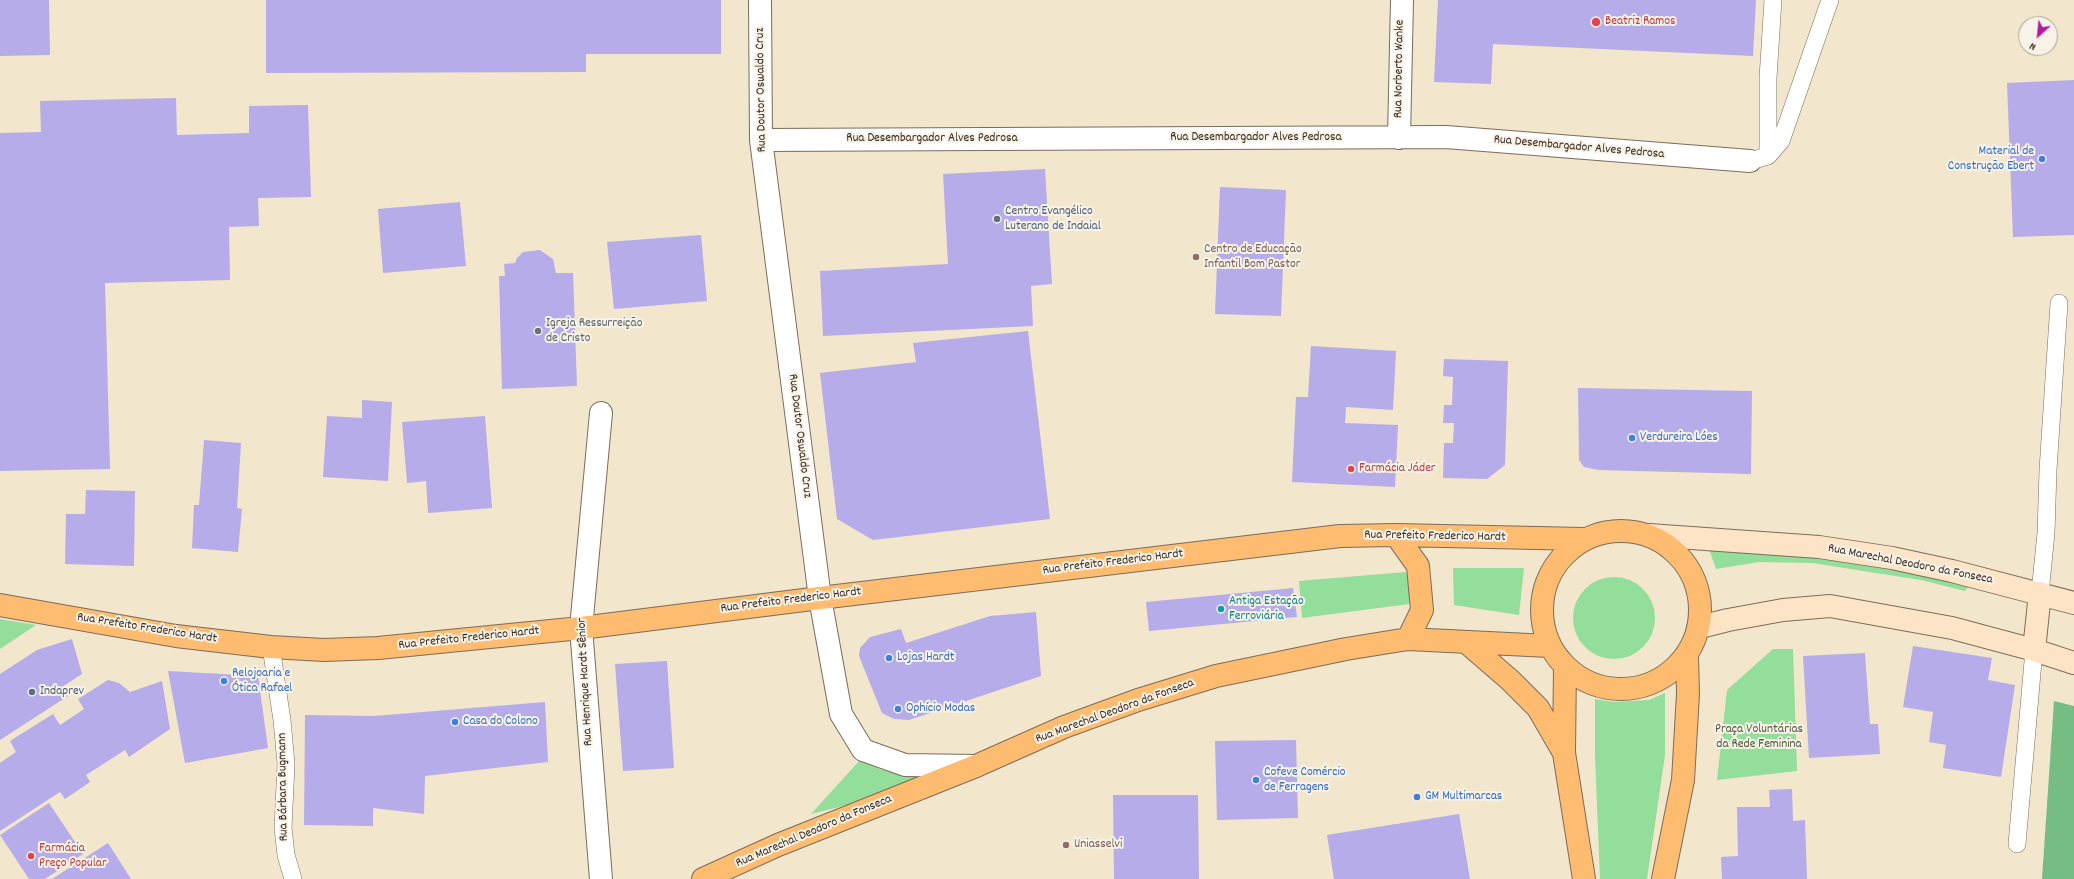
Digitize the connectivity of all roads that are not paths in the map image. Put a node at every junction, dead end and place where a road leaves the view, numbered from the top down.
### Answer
1 (760, 0) edge
2 (1402, 0) edge
3 (1773, 0) edge
4 (1830, 0) edge
5 (1399, 138) junction
6 (761, 140) junction
7 (1759, 159) junction
8 (2059, 303) dead end
9 (601, 413) dead end
10 (1396, 535) junction
11 (1649, 535) junction
12 (1584, 539) junction
13 (2040, 593) junction
14 (820, 598) junction
15 (2074, 603) edge
16 (0, 605) edge
17 (581, 628) junction
18 (1700, 628) junction
19 (1408, 639) junction
20 (1466, 642) junction
21 (1549, 646) junction
22 (271, 647) junction
23 (2034, 650) junction
24 (1687, 656) junction
25 (2074, 663) edge
26 (1564, 667) junction
27 (1564, 753) junction
28 (976, 766) junction
29 (2017, 844) dead end
30 (293, 879) edge
31 (601, 879) edge
32 (703, 879) edge
33 (1584, 879) edge
34 (1663, 879) edge

1 - 6 street, Rua Doutor Oswaldo Cruz
2 - 5 street, Rua Norberto Wanke
3 - 7 lane
4 - 7 lane
5 - 6 street, Rua Desembargador Alves Pedrosa
5 - 7 street, Rua Desembargador Alves Pedrosa
6 - 14 street, Rua Doutor Oswaldo Cruz
8 - 13 lane
9 - 17 street, Rua Henrique Hardt Sênior
10 - 12 main road, Rua Prefeito Frederico Hardt
10 - 14 main road, Rua Prefeito Frederico Hardt
10 - 19 main road
11 - 12 main road
11 - 13 main road, Rua Marechal Deodoro da Fonseca
11 - 18 main road
12 - 21 main road
13 - 15 main road, Rua Marechal Deodoro da Fonseca
13 - 23 main road
14 - 17 main road, Rua Prefeito Frederico Hardt
14 - 28 street, Rua Doutor Oswaldo Cruz
16 - 22 main road, Rua Prefeito Frederico Hardt
17 - 22 main road, Rua Prefeito Frederico Hardt
17 - 31 street, Rua Henrique Hardt Sênior
18 - 23 main road
18 - 24 main road
19 - 20 main road, Rua Marechal Deodoro da Fonseca
19 - 28 main road, Rua Marechal Deodoro da Fonseca
20 - 21 main road, Rua Marechal Deodoro da Fonseca
20 - 27 main road
21 - 26 main road
22 - 30 lane, Rua Bárbara Bugmann
23 - 25 main road
23 - 29 lane
24 - 26 main road
24 - 34 main road
26 - 27 main road
27 - 33 main road
28 - 32 main road, Rua Marechal Deodoro da Fonseca

